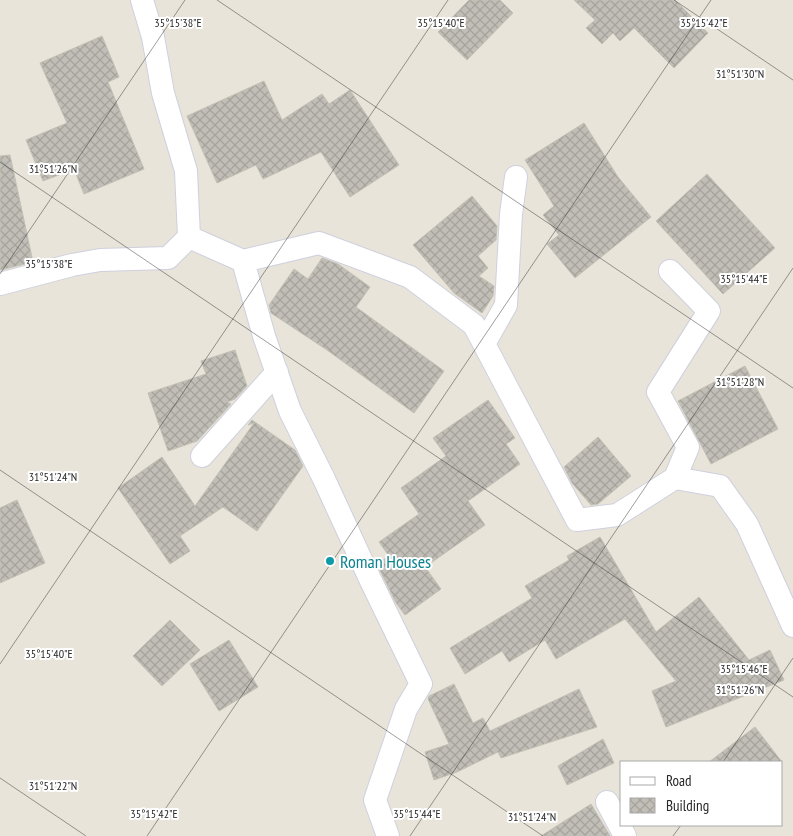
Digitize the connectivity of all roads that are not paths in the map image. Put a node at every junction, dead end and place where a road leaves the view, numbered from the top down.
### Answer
1 (142, 0) edge
2 (516, 177) dead end
3 (189, 237) junction
4 (243, 261) junction
5 (670, 271) dead end
6 (0, 284) edge
7 (484, 344) junction
8 (277, 372) junction
9 (202, 456) dead end
10 (674, 478) junction
11 (793, 626) edge
12 (608, 802) dead end
13 (388, 836) edge
14 (625, 836) edge

1 - 3 street
2 - 7 street
3 - 4 street
3 - 6 street
4 - 7 street
4 - 8 street
5 - 10 street
7 - 10 street
8 - 9 street
8 - 13 street
10 - 11 street
12 - 14 street

